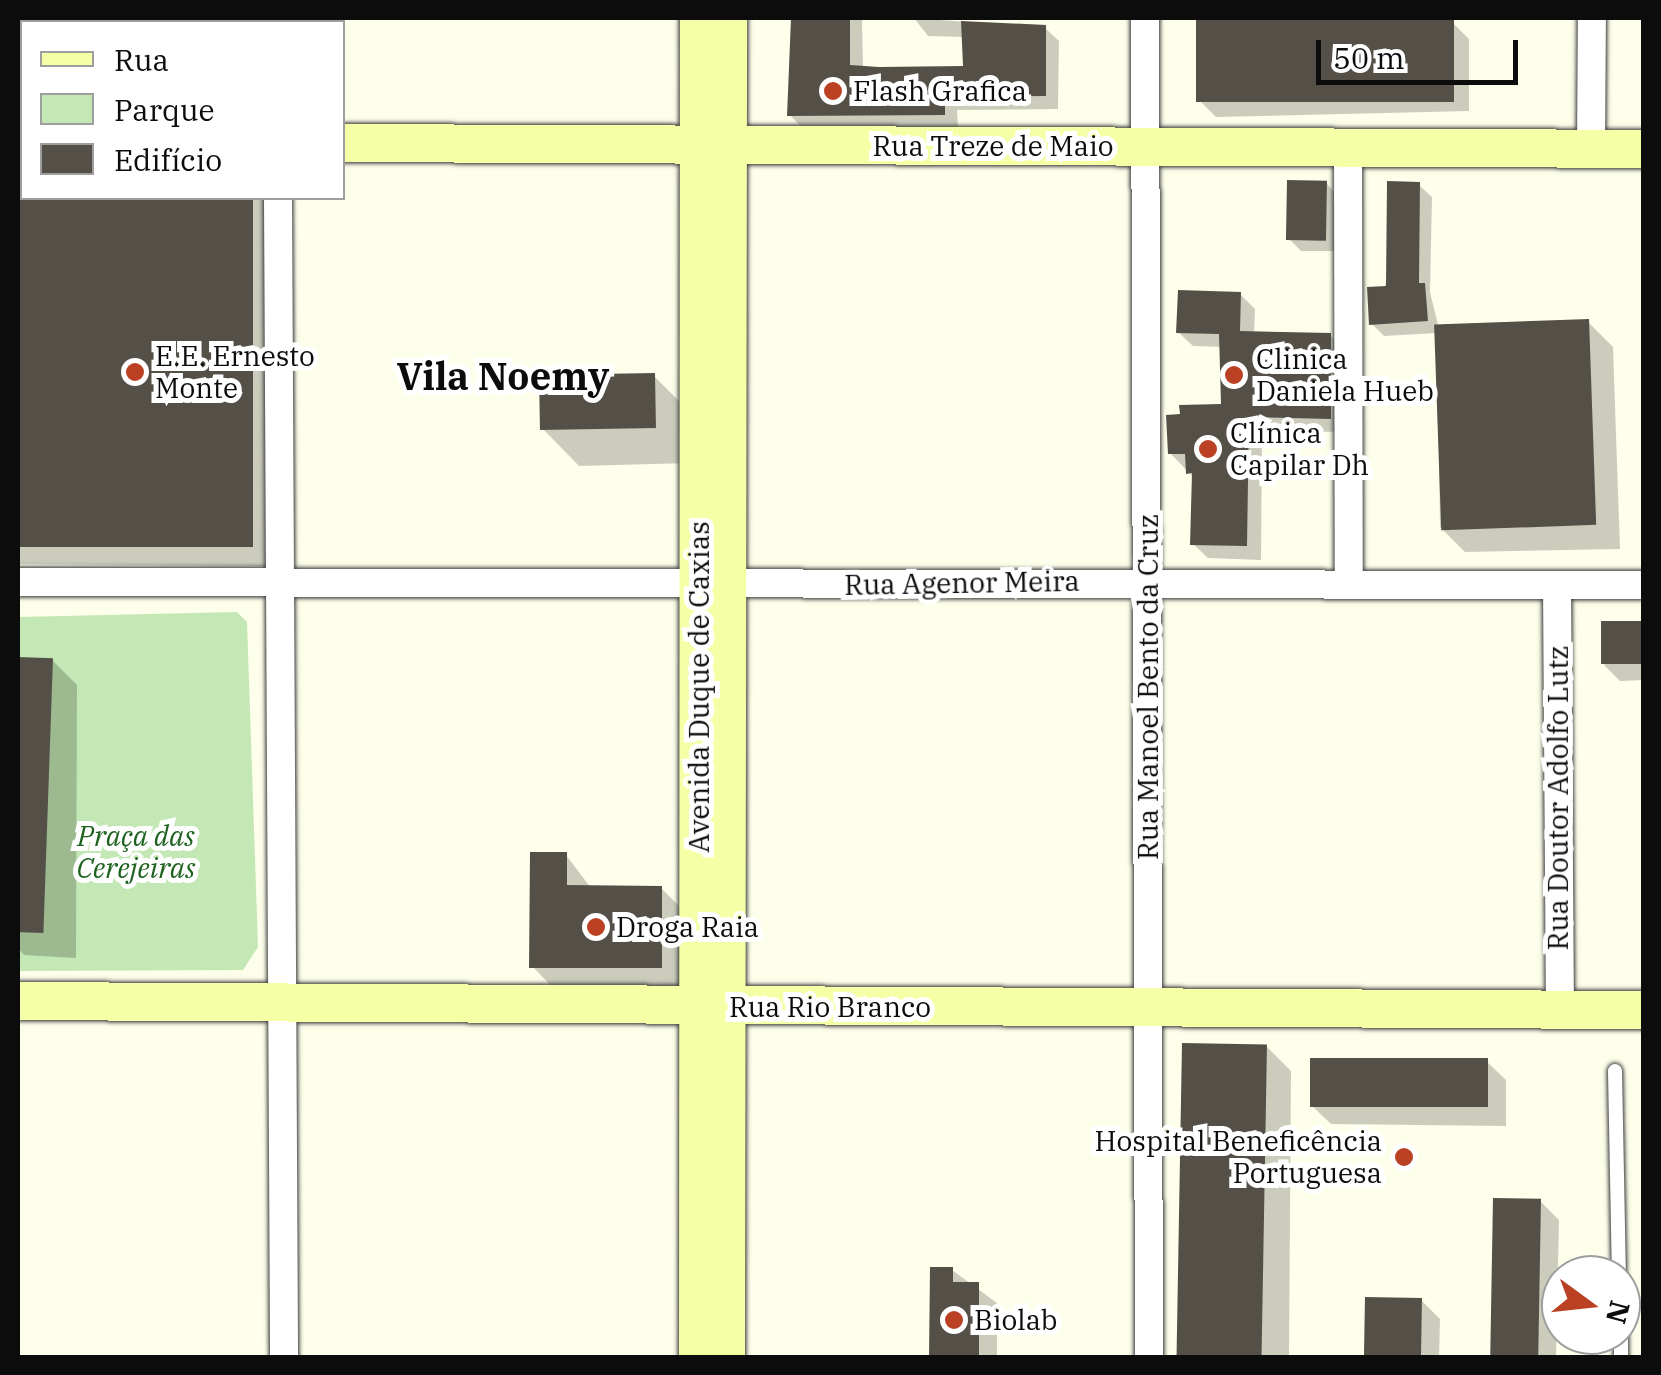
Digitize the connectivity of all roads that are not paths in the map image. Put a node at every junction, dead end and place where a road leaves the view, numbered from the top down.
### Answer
1 (699, 18) edge
2 (728, 18) edge
3 (1145, 18) edge
4 (1592, 18) edge
5 (345, 143) edge
6 (713, 146) junction
7 (1147, 146) junction
8 (1348, 148) junction
9 (1591, 149) junction
10 (1644, 149) edge
11 (278, 200) edge
12 (1349, 580) junction
13 (1148, 581) junction
14 (18, 582) edge
15 (281, 584) junction
16 (714, 586) junction
17 (1557, 586) junction
18 (1644, 586) edge
19 (18, 1001) edge
20 (278, 1004) junction
21 (1148, 1006) junction
22 (712, 1007) junction
23 (1560, 1009) junction
24 (1644, 1010) edge
25 (1615, 1072) dead end
26 (1619, 1255) edge
27 (284, 1358) edge
28 (698, 1358) edge
29 (726, 1358) edge
30 (1149, 1358) edge

1 - 6 street, Avenida Duque de Caxias
2 - 6 street, Avenida Duque de Caxias
3 - 7 street, Rua Manoel Bento da Cruz
4 - 9 street
5 - 6 street, Rua Treze de Maio
6 - 7 street, Rua Treze de Maio
6 - 16 street, Avenida Duque de Caxias
7 - 8 street, Rua Treze de Maio
7 - 13 street, Rua Manoel Bento da Cruz
8 - 9 street, Rua Treze de Maio
8 - 12 street
9 - 10 street, Rua Treze de Maio
11 - 15 street
12 - 13 street, Rua Agenor Meira
12 - 17 street, Rua Agenor Meira
13 - 16 street, Rua Agenor Meira
13 - 21 street, Rua Manoel Bento da Cruz
14 - 15 street
15 - 16 street, Rua Agenor Meira
15 - 20 street
16 - 22 street, Avenida Duque de Caxias
17 - 18 street, Rua Agenor Meira
17 - 23 street, Rua Doutor Adolfo Lutz
19 - 20 street, Rua Rio Branco
20 - 22 street, Rua Rio Branco
20 - 27 street
21 - 22 street, Rua Rio Branco
21 - 23 street, Rua Rio Branco
21 - 30 street, Rua Manoel Bento da Cruz
22 - 28 street, Avenida Duque de Caxias
22 - 29 street, Avenida Duque de Caxias
23 - 24 street, Rua Rio Branco
25 - 26 lane

